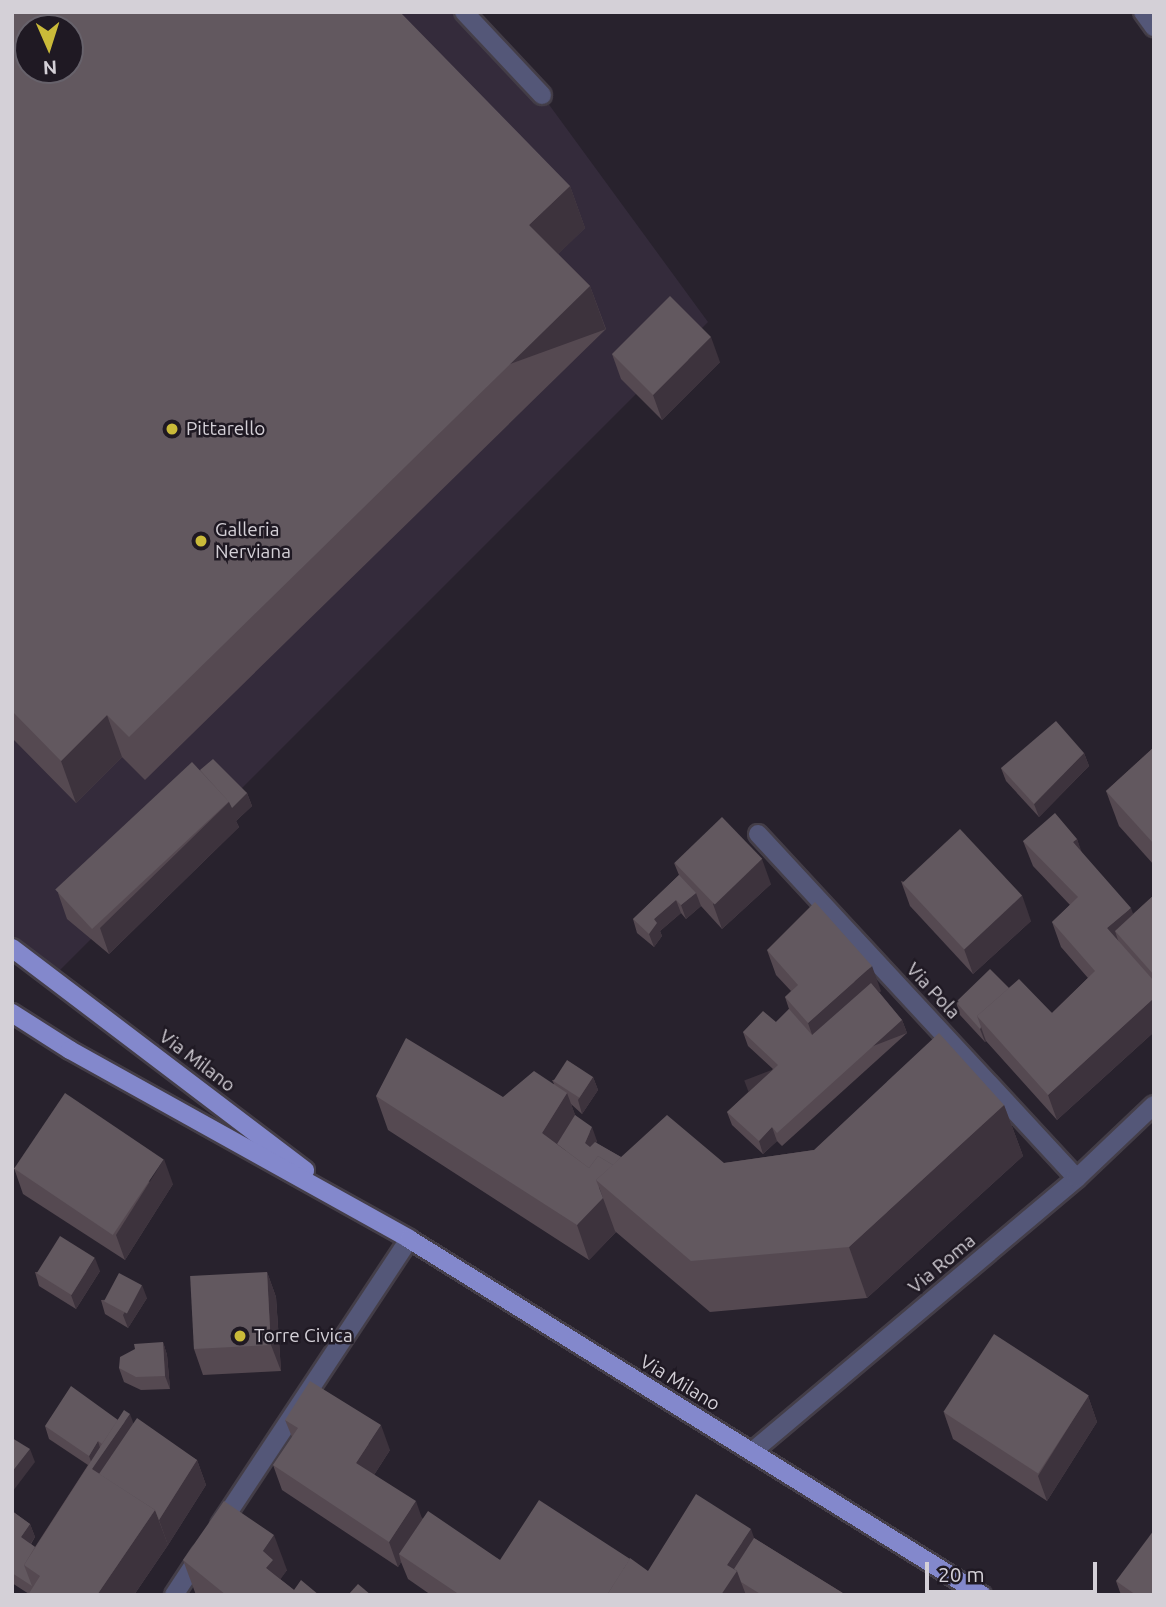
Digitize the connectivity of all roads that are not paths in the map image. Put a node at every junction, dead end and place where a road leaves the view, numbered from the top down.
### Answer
1 (464, 12) edge
2 (1143, 12) edge
3 (1154, 27) edge
4 (542, 95) dead end
5 (758, 834) dead end
6 (12, 948) edge
7 (12, 1013) edge
8 (1154, 1105) edge
9 (1077, 1178) junction
10 (355, 1208) junction
11 (409, 1239) junction
12 (753, 1451) junction
13 (174, 1595) edge
14 (982, 1595) edge

1 - 4 street
2 - 3 street
5 - 9 street, Via Pola
6 - 10 main road, Via Milano
7 - 10 main road, Via Milano
8 - 9 street, Via Roma
9 - 12 street, Via Roma
10 - 11 main road, Via Milano
11 - 12 main road, Via Milano
11 - 13 street
12 - 14 main road, Via Milano

